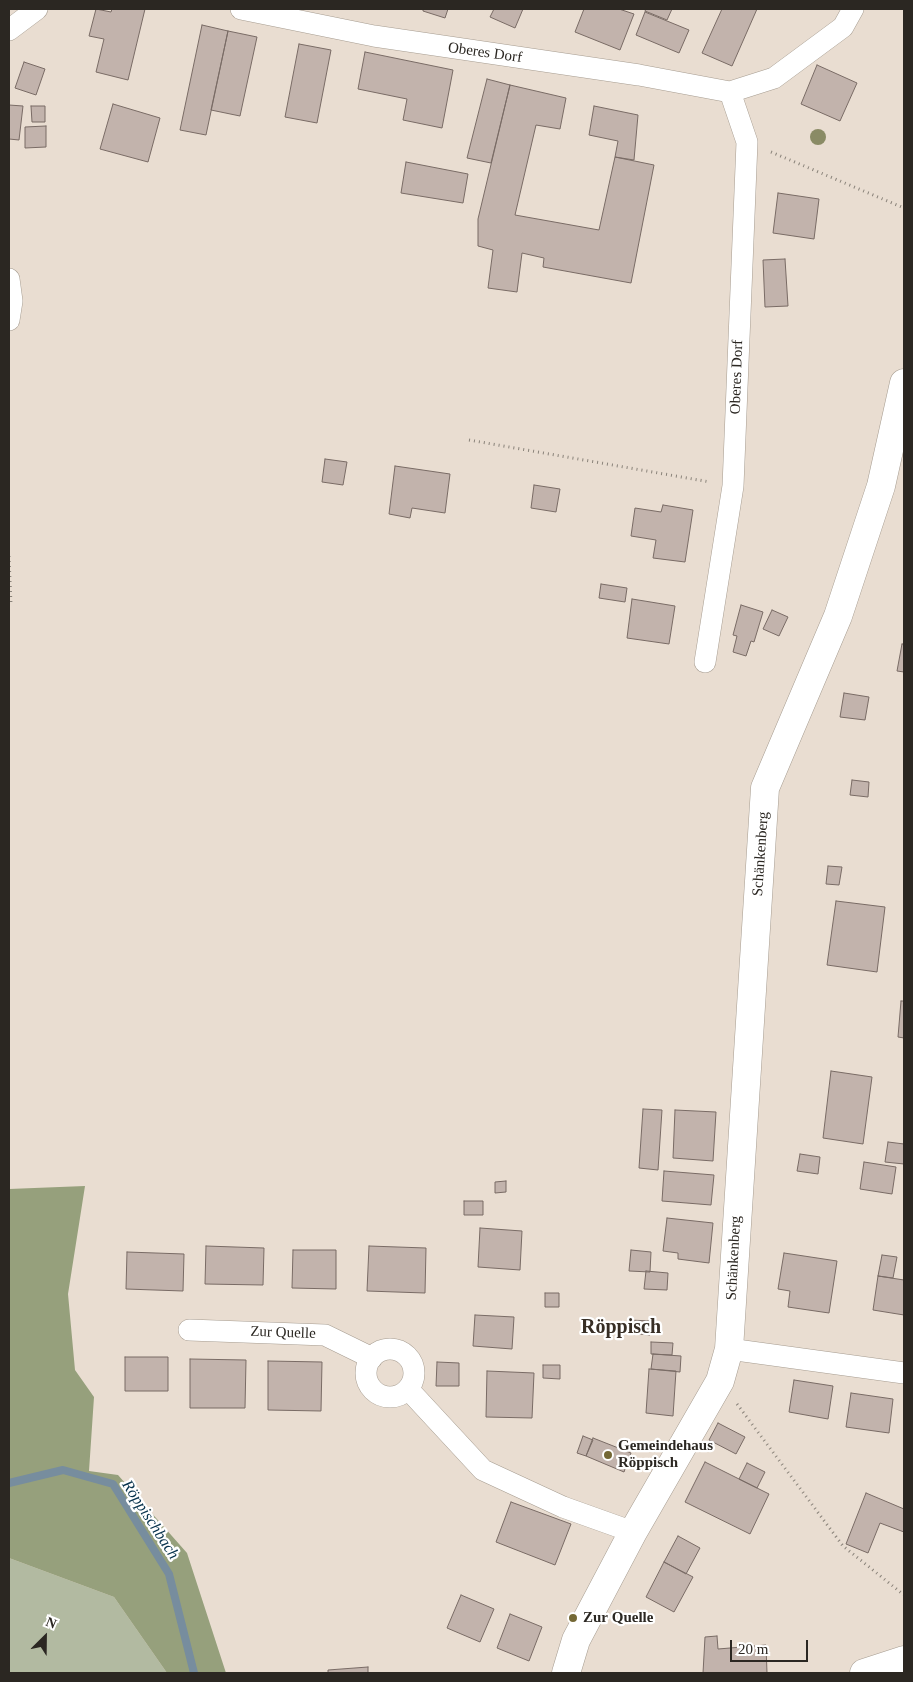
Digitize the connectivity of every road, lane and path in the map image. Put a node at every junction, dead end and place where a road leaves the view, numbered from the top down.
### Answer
1 (37, 9) edge
2 (241, 9) edge
3 (853, 9) edge
4 (9, 30) edge
5 (730, 92) junction
6 (747, 142) junction
7 (904, 208) edge
8 (9, 279) edge
9 (9, 320) edge
10 (904, 383) edge
11 (469, 440) dead end
12 (733, 486) junction
13 (9, 556) edge
14 (11, 605) dead end
15 (705, 662) dead end
16 (189, 1330) dead end
17 (729, 1349) junction
18 (372, 1358) junction
19 (904, 1372) edge
20 (720, 1381) junction
21 (408, 1389) junction
22 (633, 1532) junction
23 (904, 1595) edge
24 (904, 1660) edge
25 (566, 1673) edge
26 (864, 1673) edge

1 - 4 street
2 - 5 street, Oberes Dorf
3 - 5 street, Oberes Dorf
5 - 6 street, Oberes Dorf
6 - 7 path
6 - 12 street, Oberes Dorf
8 - 9 street
10 - 17 street, Schänkenberg
11 - 12 path
12 - 15 street, Oberes Dorf
13 - 14 path
16 - 18 street, Zur Quelle
17 - 19 street
17 - 20 street, Schänkenberg
18 - 21 street
18 - 21 street
20 - 22 street, Schänkenberg
20 - 23 path
21 - 22 street
22 - 25 street, Schänkenberg
24 - 26 street

